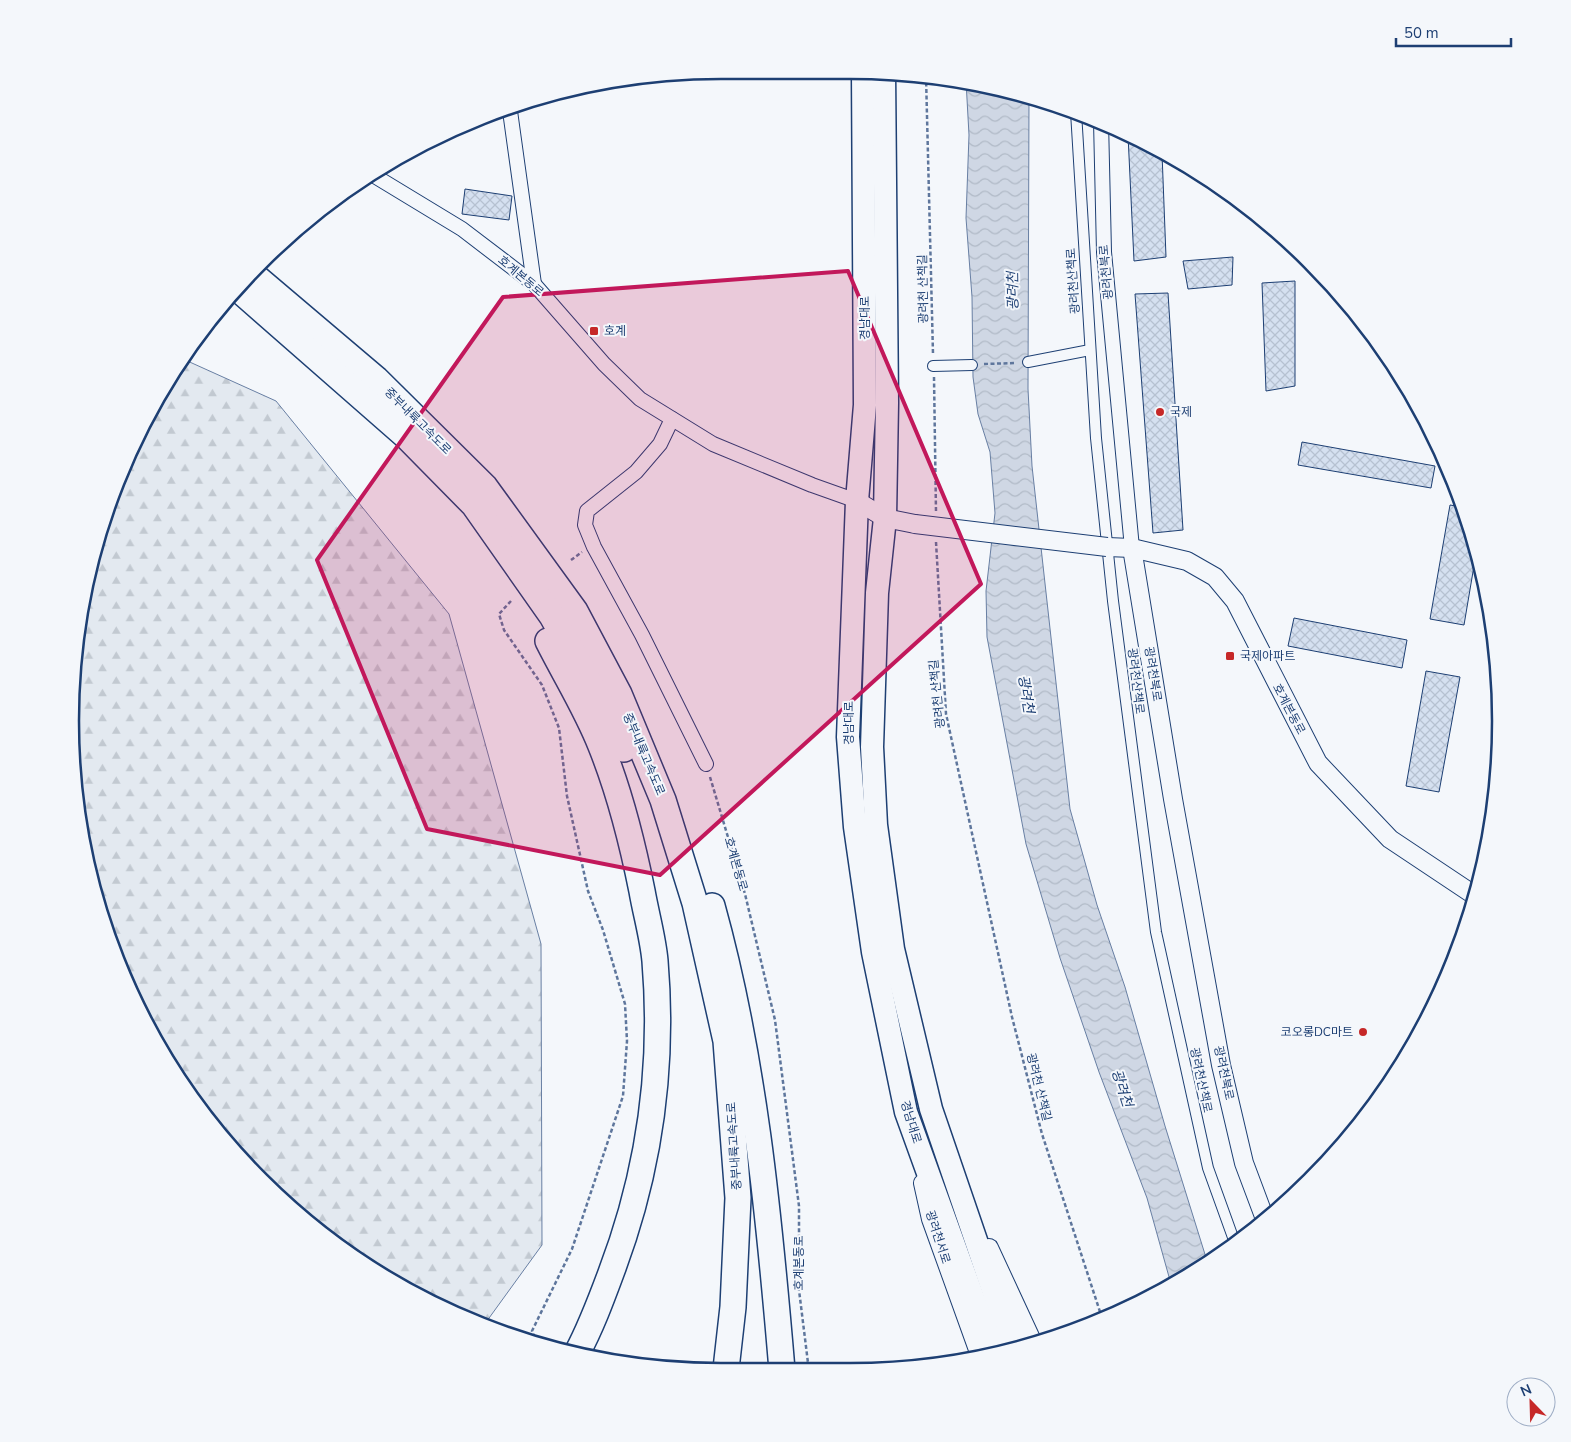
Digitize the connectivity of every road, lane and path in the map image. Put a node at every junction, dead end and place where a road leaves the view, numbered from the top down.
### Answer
1 (863, 79) edge
2 (884, 80) edge
3 (926, 83) edge
4 (511, 115) edge
5 (1077, 121) edge
6 (1101, 130) edge
7 (378, 178) edge
8 (257, 278) edge
9 (534, 284) junction
10 (243, 293) edge
11 (1090, 350) junction
12 (1028, 362) joint
13 (972, 365) joint
14 (933, 366) junction
15 (672, 419) junction
16 (406, 436) junction
17 (857, 501) junction
18 (885, 518) junction
19 (936, 520) dead end
20 (936, 539) dead end
21 (1107, 547) junction
22 (1132, 548) junction
23 (511, 601) dead end
24 (619, 694) junction
25 (706, 764) joint
26 (1469, 891) edge
27 (931, 1109) junction
28 (906, 1112) junction
29 (1263, 1213) edge
30 (1233, 1237) edge
31 (1100, 1312) edge
32 (533, 1335) edge
33 (1030, 1337) edge
34 (1015, 1341) edge
35 (994, 1346) edge
36 (580, 1347) edge
37 (978, 1350) edge
38 (713, 1363) edge
39 (727, 1363) edge
40 (781, 1363) edge
41 (808, 1363) edge

1 - 17 highway, 경남대로
2 - 18 highway, 경남대로
3 - 14 path, 광려천 산책길
4 - 9 street
5 - 11 street, 광려천산책로
6 - 22 street, 광려천북로
7 - 9 street, 호계본동로
8 - 24 highway, 중부내륙고속도로
9 - 15 street, 호계본동로
10 - 16 highway, 중부내륙고속도로
11 - 12 street
11 - 21 street, 광려천산책로
12 - 13 path
13 - 14 street
14 - 19 path, 광려천 산책길
15 - 17 street, 호계본동로
15 - 25 street
16 - 36 highway
16 - 38 highway, 중부내륙고속도로
17 - 18 street, 호계본동로
17 - 28 highway, 경남대로
18 - 21 street, 호계본동로, bridge
18 - 27 highway, 경남대로
20 - 31 path, 광려천 산책길
21 - 22 street, 호계본동로
21 - 30 street, 광려천산책로
22 - 26 street, 호계본동로
22 - 29 street, 광려천북로
23 - 32 path
24 - 39 highway, 중부내륙고속도로
24 - 40 highway
25 - 41 path, 호계본동로
27 - 33 street
27 - 34 highway, 경남대로
28 - 35 highway, 경남대로
28 - 37 street, 광려천서로

